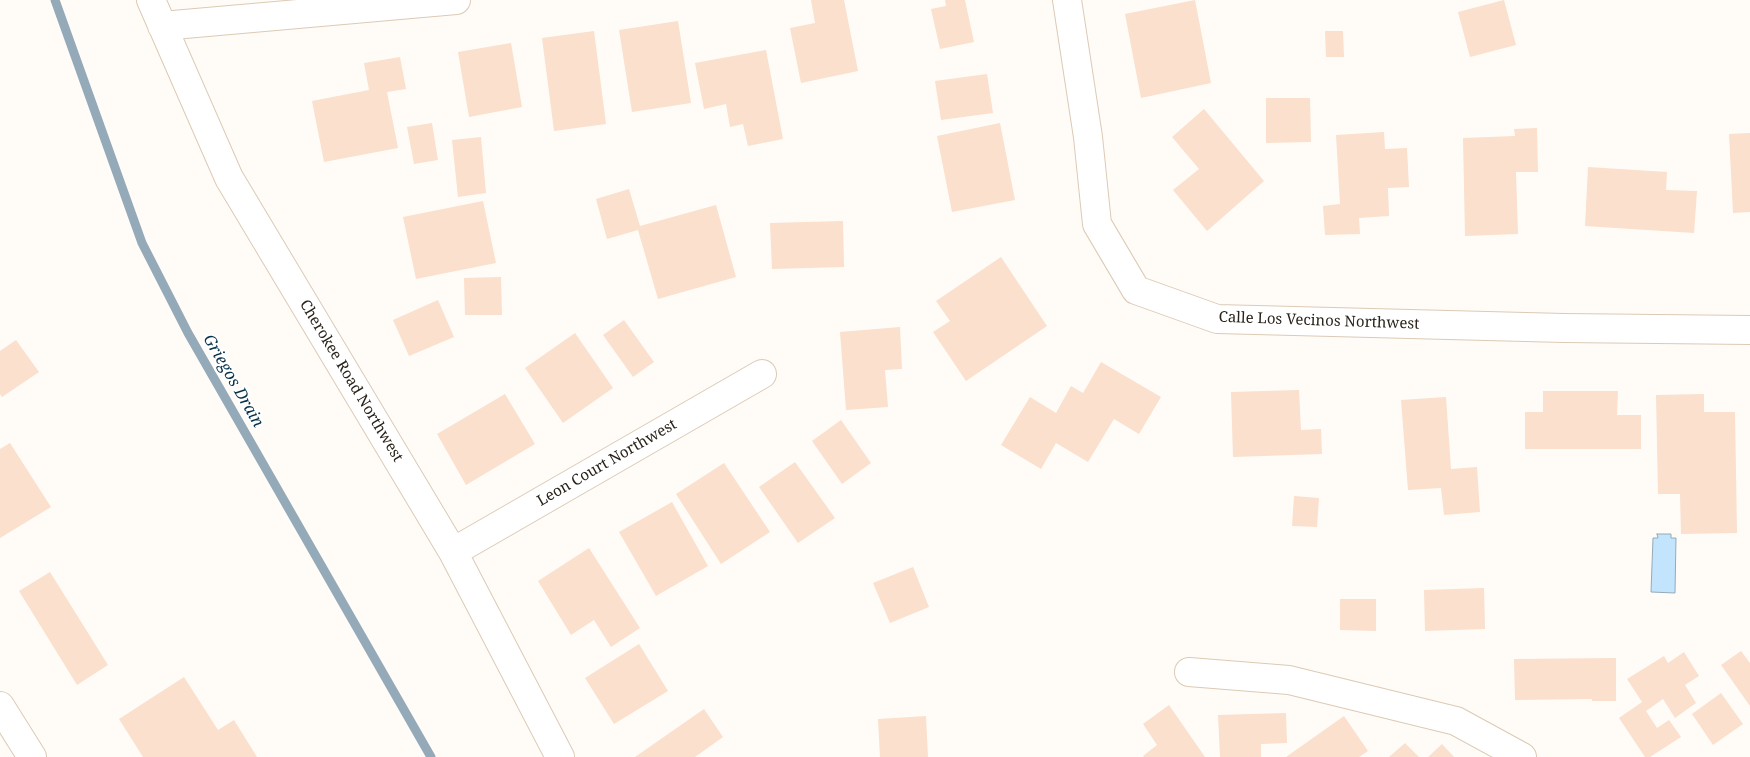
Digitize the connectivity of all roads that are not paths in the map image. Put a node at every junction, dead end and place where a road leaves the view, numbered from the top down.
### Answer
1 (151, 0) edge
2 (456, 0) edge
3 (1068, 0) edge
4 (162, 26) junction
5 (1750, 330) edge
6 (762, 374) dead end
7 (453, 552) junction
8 (1189, 672) dead end
9 (0, 706) edge
10 (32, 757) edge
11 (560, 757) edge
12 (1522, 757) edge

1 - 4 street, Cherokee Road Northwest
2 - 4 street
3 - 5 street, Calle Los Vecinos Northwest
4 - 7 street, Cherokee Road Northwest
6 - 7 street, Leon Court Northwest
7 - 11 street, Cherokee Road Northwest
8 - 12 street
9 - 10 street

